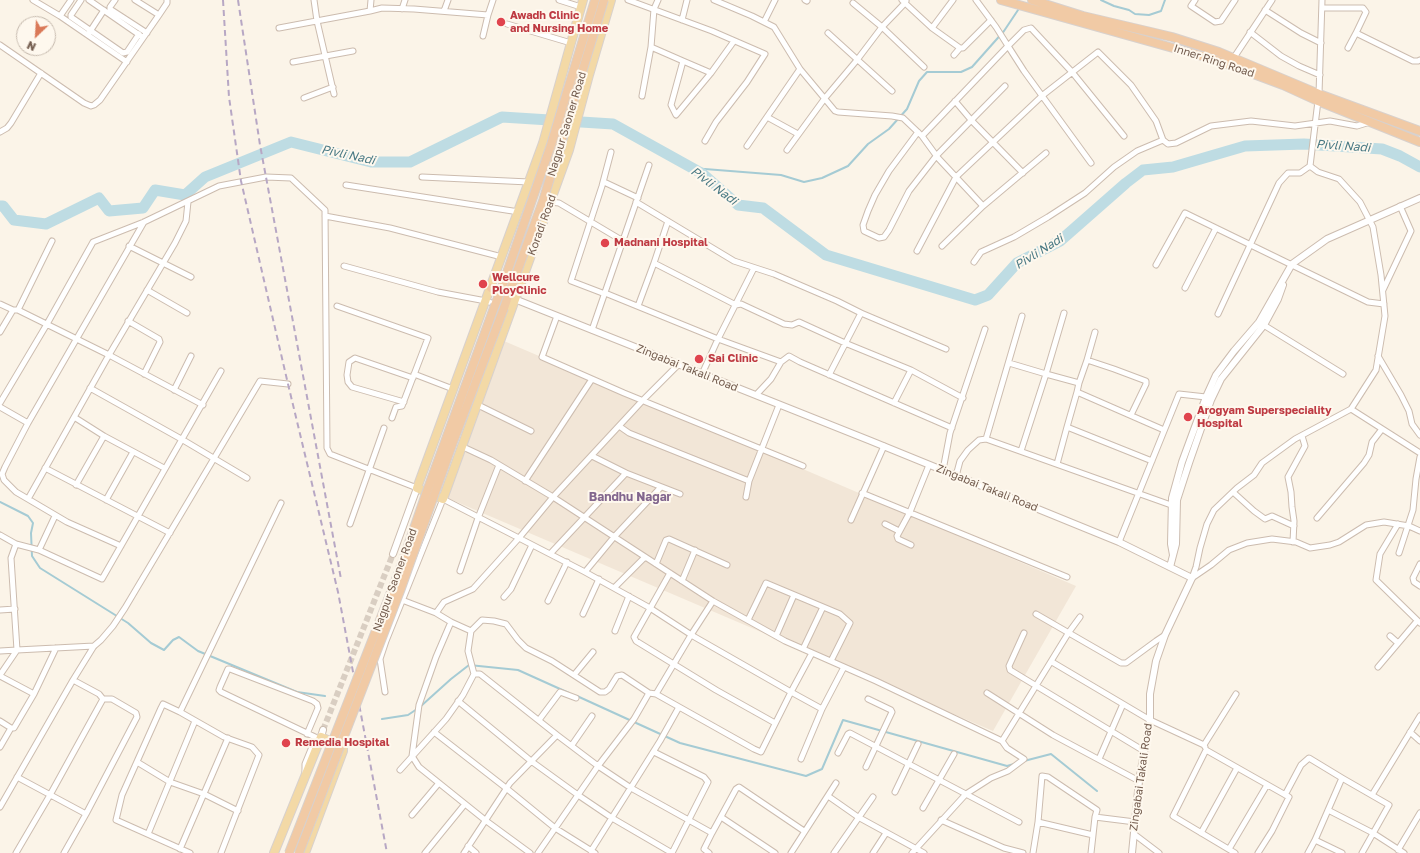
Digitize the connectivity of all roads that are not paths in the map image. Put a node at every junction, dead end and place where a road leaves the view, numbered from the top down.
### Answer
1 (33, 0) edge
2 (71, 0) edge
3 (81, 0) edge
4 (89, 0) edge
5 (115, 0) edge
6 (135, 0) edge
7 (167, 0) edge
8 (314, 0) edge
9 (371, 0) edge
10 (405, 0) edge
11 (448, 0) edge
12 (494, 0) edge
13 (559, 0) edge
14 (594, 0) edge
15 (604, 0) edge
16 (611, 0) edge
17 (628, 0) edge
18 (658, 0) edge
19 (687, 0) edge
20 (714, 0) edge
21 (775, 0) edge
22 (953, 0) edge
23 (976, 0) edge
24 (1001, 0) edge
25 (1032, 0) edge
26 (1195, 0) edge
27 (1235, 0) edge
28 (1272, 0) edge
29 (1322, 0) edge
30 (905, 1) edge
31 (723, 2) edge
32 (853, 3) dead end
33 (582, 4) edge
34 (1322, 8) junction
35 (402, 9) junction
36 (654, 9) junction
37 (104, 10) junction
38 (1265, 10) junction
39 (370, 11) junction
40 (444, 11) junction
41 (159, 15) junction
42 (488, 15) junction
43 (60, 16) junction
44 (682, 20) junction
45 (991, 20) junction
46 (317, 21) junction
47 (764, 22) junction
48 (507, 24) dead end
49 (882, 27) junction
50 (279, 28) dead end
51 (932, 28) junction
52 (89, 32) junction
53 (1250, 32) junction
54 (828, 33) dead end
55 (1356, 33) junction
56 (143, 35) junction
57 (483, 36) dead end
58 (734, 41) junction
59 (571, 43) junction
60 (1321, 43) junction
61 (0, 45) edge
62 (1008, 46) junction
63 (651, 47) junction
64 (960, 48) junction
65 (1348, 48) dead end
66 (353, 50) dead end
67 (325, 55) junction
68 (954, 55) dead end
69 (857, 60) junction
70 (1420, 60) edge
71 (683, 61) junction
72 (127, 62) junction
73 (293, 62) dead end
74 (1232, 62) junction
75 (924, 67) dead end
76 (800, 69) junction
77 (563, 70) junction
78 (711, 72) junction
79 (1072, 72) junction
80 (41, 73) junction
81 (1320, 74) junction
82 (589, 75) junction
83 (1005, 86) dead end
84 (333, 87) junction
85 (892, 91) dead end
86 (334, 94) dead end
87 (1043, 95) junction
88 (642, 96) dead end
89 (304, 98) dead end
90 (825, 98) junction
91 (1319, 98) junction
92 (955, 101) junction
93 (767, 117) junction
94 (972, 121) junction
95 (1371, 122) junction
96 (1314, 125) junction
97 (1420, 131) edge
98 (0, 132) edge
99 (798, 134) junction
100 (920, 134) junction
101 (1124, 136) dead end
102 (1163, 140) junction
103 (705, 141) dead end
104 (993, 142) junction
105 (1420, 142) edge
106 (747, 146) dead end
107 (787, 150) dead end
108 (611, 152) dead end
109 (1046, 153) dead end
110 (937, 155) junction
111 (1091, 163) dead end
112 (649, 165) dead end
113 (1310, 166) junction
114 (1022, 173) junction
115 (422, 177) dead end
116 (956, 177) junction
117 (529, 182) junction
118 (604, 182) junction
119 (346, 185) dead end
120 (1419, 199) edge
121 (637, 200) junction
122 (188, 202) junction
123 (550, 202) junction
124 (983, 206) junction
125 (1400, 206) junction
126 (518, 212) junction
127 (325, 216) junction
128 (1369, 219) junction
129 (591, 221) junction
130 (668, 221) junction
131 (144, 222) junction
132 (1216, 228) junction
133 (52, 240) dead end
134 (623, 241) junction
135 (1251, 245) junction
136 (129, 246) junction
137 (942, 246) dead end
138 (917, 251) dead end
139 (502, 257) junction
140 (974, 262) dead end
141 (163, 263) junction
142 (654, 263) junction
143 (1292, 264) junction
144 (1156, 265) dead end
145 (344, 266) dead end
146 (754, 268) junction
147 (191, 277) dead end
148 (491, 288) junction
149 (1185, 288) dead end
150 (147, 290) junction
151 (500, 291) junction
152 (1383, 291) junction
153 (605, 293) junction
154 (511, 296) junction
155 (486, 301) junction
156 (0, 304) edge
157 (495, 304) junction
158 (1384, 304) junction
159 (736, 305) junction
160 (337, 306) dead end
161 (638, 306) junction
162 (504, 308) joint
163 (15, 310) junction
164 (1064, 312) dead end
165 (187, 313) dead end
166 (861, 313) junction
167 (1218, 314) dead end
168 (557, 316) junction
169 (1022, 316) dead end
170 (128, 321) junction
171 (47, 324) junction
172 (1262, 324) junction
173 (985, 329) dead end
174 (592, 330) junction
175 (0, 332) edge
176 (1095, 332) dead end
177 (76, 338) junction
178 (718, 339) junction
179 (845, 344) junction
180 (946, 349) dead end
181 (109, 355) junction
182 (191, 356) dead end
183 (1378, 356) junction
184 (1087, 360) junction
185 (781, 362) junction
186 (1009, 363) junction
187 (679, 364) junction
188 (911, 370) junction
189 (221, 371) dead end
190 (144, 374) junction
191 (702, 374) junction
192 (1046, 374) junction
193 (1344, 374) dead end
194 (829, 375) junction
195 (413, 376) junction
196 (592, 379) junction
197 (1079, 383) junction
198 (288, 384) dead end
199 (90, 388) junction
200 (453, 389) junction
201 (174, 390) junction
202 (1076, 392) junction
203 (756, 395) junction
204 (1206, 397) junction
205 (963, 398) junction
206 (643, 400) junction
207 (404, 402) junction
208 (0, 403) edge
209 (894, 403) junction
210 (779, 404) junction
211 (203, 405) junction
212 (478, 405) junction
213 (0, 407) edge
214 (1352, 409) junction
215 (1131, 415) junction
216 (74, 417) junction
217 (392, 418) dead end
218 (28, 423) junction
219 (619, 426) junction
220 (1067, 427) junction
221 (384, 428) dead end
222 (952, 428) junction
223 (1382, 429) junction
224 (1164, 430) junction
225 (531, 431) dead end
226 (1420, 435) edge
227 (104, 436) junction
228 (1302, 436) junction
229 (986, 439) junction
230 (183, 440) junction
231 (461, 446) junction
232 (884, 446) junction
233 (762, 449) junction
234 (1021, 451) junction
235 (133, 452) junction
236 (1420, 453) edge
237 (592, 456) junction
238 (1420, 457) edge
239 (214, 458) junction
240 (1152, 461) junction
241 (1057, 464) junction
242 (499, 465) junction
243 (929, 465) junction
244 (803, 466) dead end
245 (45, 468) junction
246 (164, 468) junction
247 (370, 469) junction
248 (943, 470) junction
249 (626, 473) junction
250 (956, 476) junction
251 (247, 478) dead end
252 (525, 481) junction
253 (749, 481) junction
254 (76, 484) junction
255 (661, 487) junction
256 (417, 488) junction
257 (1233, 492) junction
258 (862, 493) junction
259 (680, 494) dead end
260 (1138, 494) junction
261 (553, 497) junction
262 (746, 497) dead end
263 (28, 499) junction
264 (443, 499) junction
265 (106, 500) junction
266 (281, 503) dead end
267 (1171, 505) junction
268 (910, 512) junction
269 (55, 516) junction
270 (138, 516) junction
271 (584, 517) junction
272 (478, 518) junction
273 (1317, 518) dead end
274 (851, 520) dead end
275 (350, 524) dead end
276 (885, 524) dead end
277 (1398, 524) junction
278 (1294, 526) junction
279 (1409, 526) junction
280 (899, 530) junction
281 (1420, 531) edge
282 (170, 532) junction
283 (0, 535) edge
284 (614, 537) junction
285 (519, 538) junction
286 (1119, 542) junction
287 (1293, 542) junction
288 (16, 544) junction
289 (532, 545) junction
290 (911, 545) dead end
291 (120, 546) junction
292 (39, 550) junction
293 (695, 550) junction
294 (1399, 553) dead end
295 (392, 554) tunnel mouth
296 (550, 554) junction
297 (1173, 555) junction
298 (645, 557) junction
299 (566, 562) junction
300 (656, 564) junction
301 (1420, 564) edge
302 (727, 565) dead end
303 (1170, 567) junction
304 (460, 571) dead end
305 (585, 572) junction
306 (670, 573) junction
307 (1067, 577) dead end
308 (1192, 578) junction
309 (599, 579) junction
310 (682, 581) junction
311 (1420, 586) edge
312 (615, 587) junction
313 (794, 595) junction
314 (629, 596) junction
315 (504, 597) dead end
316 (402, 600) junction
317 (548, 601) dead end
318 (714, 601) junction
319 (823, 607) junction
320 (650, 608) junction
321 (15, 609) junction
322 (0, 610) edge
323 (436, 613) junction
324 (583, 614) dead end
325 (1036, 614) dead end
326 (1080, 617) dead end
327 (748, 620) junction
328 (451, 622) junction
329 (1418, 622) edge
330 (615, 630) dead end
331 (472, 631) junction
332 (1069, 632) junction
333 (1024, 633) dead end
334 (691, 634) junction
335 (1165, 635) junction
336 (776, 636) junction
337 (1390, 636) dead end
338 (1398, 643) junction
339 (94, 646) junction
340 (56, 648) junction
341 (803, 649) junction
342 (17, 650) junction
343 (0, 652) edge
344 (593, 652) dead end
345 (812, 653) junction
346 (831, 661) junction
347 (1052, 662) junction
348 (674, 664) junction
349 (844, 667) junction
350 (1378, 667) dead end
351 (474, 674) junction
352 (574, 675) junction
353 (0, 676) edge
354 (73, 680) junction
355 (1036, 686) junction
356 (385, 692) dead end
357 (791, 692) junction
358 (649, 693) junction
359 (987, 693) dead end
360 (34, 694) junction
361 (656, 694) junction
362 (1236, 694) dead end
363 (576, 698) dead end
364 (103, 699) junction
365 (868, 699) dead end
366 (458, 701) junction
367 (1123, 704) junction
368 (679, 707) junction
369 (822, 709) junction
370 (180, 712) junction
371 (1019, 714) junction
372 (592, 716) dead end
373 (1420, 716) edge
374 (539, 720) junction
375 (1150, 720) junction
376 (0, 721) edge
377 (195, 721) junction
378 (776, 723) junction
379 (11, 728) junction
380 (434, 732) junction
381 (1112, 732) junction
382 (1410, 732) junction
383 (308, 734) junction
384 (557, 735) junction
385 (228, 738) junction
386 (1002, 741) junction
387 (1420, 741) edge
388 (918, 744) dead end
389 (572, 746) junction
390 (0, 747) edge
391 (876, 747) junction
392 (1205, 748) junction
393 (1144, 751) junction
394 (654, 752) junction
395 (838, 753) dead end
396 (954, 754) dead end
397 (412, 756) junction
398 (801, 759) dead end
399 (1099, 759) junction
400 (531, 761) junction
401 (137, 762) junction
402 (909, 764) junction
403 (598, 766) junction
404 (866, 767) dead end
405 (1238, 768) junction
406 (400, 770) dead end
407 (305, 776) junction
408 (17, 777) junction
409 (1342, 778) junction
410 (940, 780) junction
411 (1139, 781) junction
412 (170, 782) junction
413 (439, 783) junction
414 (836, 783) dead end
415 (1267, 785) junction
416 (506, 788) junction
417 (631, 788) junction
418 (895, 792) dead end
419 (204, 794) junction
420 (966, 794) junction
421 (50, 795) junction
422 (578, 795) junction
423 (1286, 795) junction
424 (1372, 795) junction
425 (828, 796) junction
426 (873, 797) dead end
427 (465, 804) junction
428 (0, 807) edge
429 (923, 808) dead end
430 (1328, 810) junction
431 (238, 811) junction
432 (1420, 813) edge
433 (86, 814) junction
434 (412, 815) dead end
435 (721, 817) junction
436 (858, 817) junction
437 (1095, 817) junction
438 (612, 818) junction
439 (485, 820) junction
440 (689, 820) junction
441 (941, 820) junction
442 (1019, 822) dead end
443 (1038, 822) junction
444 (1135, 822) junction
445 (555, 828) junction
446 (804, 831) junction
447 (712, 833) junction
448 (886, 833) junction
449 (1201, 833) junction
450 (1373, 833) junction
451 (148, 834) junction
452 (1134, 834) junction
453 (1093, 835) junction
454 (1315, 840) junction
455 (468, 846) junction
456 (180, 848) junction
457 (1229, 849) junction
458 (1398, 850) junction
459 (703, 851) edge
460 (914, 851) edge
461 (593, 852) edge
462 (16, 853) edge
463 (64, 853) edge
464 (190, 853) edge
465 (222, 853) edge
466 (274, 853) edge
467 (289, 853) edge
468 (298, 853) edge
469 (305, 853) edge
470 (425, 853) edge
471 (464, 853) edge
472 (476, 853) edge
473 (530, 853) edge
474 (538, 853) edge
475 (672, 853) edge
476 (709, 853) edge
477 (775, 853) edge
478 (790, 853) edge
479 (834, 853) edge
480 (873, 853) edge
481 (924, 853) edge
482 (1023, 853) edge
483 (1033, 853) edge
484 (1091, 853) edge
485 (1132, 853) edge
486 (1159, 853) edge
487 (1235, 853) edge
488 (1258, 853) edge
489 (1308, 853) edge
490 (1342, 853) edge
491 (1362, 853) edge
492 (1404, 853) edge

1 - 43 street
2 - 43 street
3 - 52 street
4 - 37 street
5 - 56 street
6 - 41 street
7 - 41 street
8 - 46 street
9 - 39 street
10 - 35 street
11 - 40 street
12 - 42 street
13 - 33 street
14 - 151 highway, Nagpur Saoner Road, bridge
15 - 154 highway, Nagpur Saoner Road, bridge
16 - 82 main road, Koradi Road
17 - 36 street
18 - 36 street
19 - 44 street
20 - 31 street
21 - 47 street
22 - 51 street
23 - 45 street
24 - 74 highway, Inner Ring Road
25 - 74 highway, Inner Ring Road
26 - 27 street
28 - 38 street
29 - 34 street
30 - 49 street
30 - 51 street
31 - 47 street
32 - 49 street
33 - 59 main road
34 - 55 street
34 - 60 street
35 - 39 street
35 - 40 street
36 - 44 street
36 - 63 street
37 - 52 street
37 - 56 street
38 - 53 street
38 - 60 street
39 - 46 street
40 - 42 street
41 - 56 street
42 - 57 street
43 - 52 street
44 - 58 street
45 - 62 street
45 - 64 street
46 - 50 street
46 - 67 street
47 - 76 street
48 - 59 street
49 - 69 street
49 - 75 street
51 - 64 street
52 - 56 street
52 - 72 street
53 - 74 street
53 - 81 street
54 - 69 street
55 - 65 street
55 - 70 street
56 - 72 street
58 - 78 street
58 - 103 street
59 - 77 main road
60 - 81 street
61 - 80 street
62 - 79 street
62 - 87 street
62 - 92 street
63 - 71 street
63 - 88 street
64 - 68 street
66 - 67 street
67 - 73 street
67 - 84 street
69 - 85 street
69 - 90 street
71 - 78 street
71 - 78 street
72 - 80 street
74 - 91 highway, Inner Ring Road
76 - 90 street
76 - 93 street
77 - 82 main road
77 - 117 main road
79 - 87 street
79 - 101 street
79 - 102 street
80 - 98 street
81 - 91 street
82 - 123 main road, Koradi Road
83 - 94 street
84 - 86 street
84 - 89 street
87 - 104 street
87 - 111 street
90 - 99 street
90 - 100 street
91 - 95 highway, Inner Ring Road
91 - 96 street
91 - 97 highway, Inner Ring Road
92 - 94 street
92 - 100 street
93 - 99 street
93 - 106 street
94 - 104 street
94 - 110 street
95 - 96 street
95 - 105 highway, Inner Ring Road
96 - 102 street
96 - 113 street
99 - 107 street
100 - 110 street
100 - 110 street
102 - 140 street
104 - 114 street
104 - 116 street
108 - 118 street
109 - 114 street
110 - 116 street
112 - 121 street
113 - 128 street
113 - 135 street
114 - 124 street
115 - 117 street
116 - 124 street
116 - 138 street
117 - 126 main road
118 - 121 street
118 - 129 street
119 - 126 street
120 - 125 street
121 - 130 street
121 - 134 street
122 - 127 street
122 - 131 street
122 - 141 street
123 - 129 street
123 - 154 main road, Koradi Road
124 - 137 street
125 - 128 street
125 - 152 street
126 - 139 main road
127 - 139 street
127 - 247 street
128 - 143 street
128 - 152 street
129 - 134 street
129 - 153 street
130 - 142 street
130 - 146 street
131 - 136 street
131 - 171 street
132 - 135 street
132 - 144 street
132 - 149 street
133 - 163 street
134 - 153 street
135 - 143 street
135 - 167 street
136 - 141 street
136 - 177 street
139 - 148 main road
141 - 147 street
141 - 150 street
142 - 159 street
142 - 161 street
143 - 158 street
143 - 172 street
145 - 155 street
146 - 159 street
146 - 166 street
148 - 151 highway
148 - 155 main road
150 - 165 street
150 - 170 street
151 - 157 highway
152 - 158 street
153 - 161 street
153 - 174 street
154 - 162 highway, Koradi Road
154 - 168 street, Zingabai Takali Road
154 - 212 main road, Koradi Road
155 - 157 street
155 - 200 main road
156 - 163 street
157 - 467 highway, Nagpur Saoner Road, bridge
158 - 183 street
159 - 178 street
159 - 179 street
160 - 195 street
161 - 178 street
162 - 468 highway, Nagpur Saoner Road, bridge
163 - 171 street
163 - 175 street
164 - 192 street
166 - 179 street
166 - 180 street
168 - 174 street, Zingabai Takali Road
168 - 196 street
169 - 186 street
170 - 181 street
170 - 190 street
171 - 177 street
171 - 208 street
172 - 193 street
172 - 204 street
172 - 297 street
173 - 205 street
174 - 187 street, Zingabai Takali Road
176 - 184 street
177 - 181 street
177 - 218 street
178 - 185 street
178 - 191 street
179 - 188 street
179 - 194 street
181 - 190 street
181 - 199 street
182 - 201 street
183 - 214 street
183 - 226 street
184 - 197 street
184 - 215 street
185 - 194 street
185 - 203 street
186 - 192 street
186 - 229 street
187 - 191 street, Zingabai Takali Road
187 - 206 street
188 - 205 street
188 - 209 street
189 - 211 street
190 - 201 street
191 - 203 street, Zingabai Takali Road
192 - 197 street
192 - 234 street
194 - 209 street
195 - 200 street
195 - 207 street
195 - 207 street
196 - 206 street
196 - 252 street
197 - 202 street
198 - 239 street
199 - 216 street
199 - 230 street
200 - 256 main road
201 - 211 street
202 - 215 street
202 - 220 street
203 - 210 street, Zingabai Takali Road
204 - 224 street
204 - 267 street
205 - 222 street
206 - 219 street
206 - 233 street
207 - 217 street
209 - 222 street
210 - 232 street, Zingabai Takali Road
210 - 233 street
211 - 230 street
212 - 225 street
212 - 231 main road, Koradi Road
213 - 218 street
214 - 223 street
214 - 228 street
215 - 224 street
216 - 227 street
216 - 245 street
218 - 263 street
219 - 237 street
219 - 253 street
220 - 240 street
220 - 241 street
221 - 247 street
222 - 248 street
223 - 236 street
223 - 273 street
224 - 240 street
227 - 235 street
227 - 254 street
228 - 257 street
228 - 278 street
229 - 234 street
229 - 250 street
230 - 239 street
230 - 246 street
231 - 242 street
231 - 264 main road, Koradi Road
232 - 243 street, Zingabai Takali Road
232 - 258 street
233 - 244 street
233 - 253 street
234 - 241 street
235 - 246 street
235 - 265 street
237 - 249 street
237 - 261 street
238 - 279 street
239 - 251 street
239 - 282 street
240 - 260 street
241 - 260 street
242 - 252 street
242 - 272 street
243 - 248 street, Zingabai Takali Road
243 - 268 street
245 - 254 street
245 - 263 street
246 - 270 street
247 - 256 street
247 - 275 street
248 - 250 street, Zingabai Takali Road
249 - 255 street
249 - 271 street
250 - 286 street, Zingabai Takali Road
252 - 261 street
253 - 262 street
254 - 265 street
255 - 259 street
255 - 284 street
256 - 264 main road
256 - 295 street
257 - 278 street
257 - 308 street
258 - 268 street
258 - 274 street
260 - 267 street
260 - 286 street
261 - 271 street
261 - 285 street
263 - 269 street
264 - 272 street
264 - 316 street
265 - 270 street
266 - 370 street
267 - 297 street
268 - 280 street
268 - 307 street
269 - 291 street
269 - 292 street
270 - 282 street
270 - 291 street
271 - 284 street
271 - 296 street
272 - 285 street
272 - 304 street
276 - 280 street
277 - 279 street
277 - 287 street
277 - 329 street
278 - 287 street
279 - 281 street
279 - 294 street
280 - 290 street
282 - 339 street
283 - 288 street
284 - 298 street
284 - 305 street
285 - 289 street
285 - 323 street
286 - 303 street, Zingabai Takali Road
287 - 308 street
288 - 292 street
288 - 321 street
289 - 296 street
289 - 315 street
291 - 292 street
293 - 300 street
293 - 302 street
293 - 310 street
296 - 299 street
297 - 303 street
298 - 300 street
298 - 312 street
299 - 305 street
299 - 317 street
300 - 306 street
301 - 311 street
303 - 308 street, Zingabai Takali Road
305 - 309 street
306 - 310 street
306 - 320 street
308 - 335 street, Zingabai Takali Road
309 - 312 street
309 - 324 street
310 - 318 street
312 - 314 street
313 - 319 street
313 - 327 street
313 - 336 street
314 - 320 street
314 - 330 street
316 - 323 street
316 - 356 street
318 - 327 street
318 - 334 street
319 - 341 street
319 - 346 street
320 - 334 street
320 - 348 street
321 - 322 street
321 - 342 street
323 - 328 street
325 - 332 street
326 - 332 street
327 - 336 street
328 - 331 street
328 - 397 street
329 - 338 street
331 - 351 street
331 - 352 street
332 - 335 street
332 - 347 street
333 - 355 street
334 - 348 street
334 - 357 street
335 - 375 street, Zingabai Takali Road
336 - 341 street
337 - 338 street
338 - 350 street
339 - 340 street
339 - 354 street
340 - 342 street
340 - 360 street
341 - 345 street
342 - 343 street
342 - 353 street
344 - 352 street
345 - 346 street
345 - 357 street
346 - 349 street
347 - 355 street
347 - 367 street
348 - 361 street
348 - 378 street
349 - 369 street
349 - 386 street
351 - 366 street
351 - 374 street
352 - 358 street
353 - 360 street
354 - 364 street
354 - 408 street
355 - 371 street
355 - 381 street
357 - 369 street
357 - 378 street
358 - 361 street
358 - 403 street
359 - 371 street
360 - 379 street
361 - 368 street
362 - 392 street
363 - 374 street
364 - 421 street
364 - 433 street
365 - 391 street
366 - 380 street
366 - 400 street
367 - 375 street
367 - 381 street
368 - 378 street
368 - 394 street
369 - 398 street
370 - 377 street
370 - 401 street
371 - 386 street
371 - 399 street
372 - 389 street
373 - 382 street
374 - 384 street
375 - 392 street
375 - 393 street, Zingabai Takali Road
376 - 379 street
377 - 385 street
377 - 412 street
379 - 390 street
380 - 397 street
380 - 416 street
381 - 393 street
381 - 399 street
382 - 387 street
382 - 424 street
383 - 383 street
383 - 407 street
384 - 389 street
384 - 400 street
385 - 419 street
385 - 431 street
386 - 420 street
388 - 402 street
389 - 403 street
391 - 395 street
391 - 402 street
391 - 404 street
392 - 405 street
392 - 449 street
393 - 411 street, Zingabai Takali Road
394 - 417 street
394 - 440 street
396 - 410 street
397 - 406 street
397 - 413 street
399 - 411 street
400 - 416 street
400 - 422 street
401 - 412 street
401 - 451 street
402 - 410 street
402 - 418 street
403 - 417 street
403 - 422 street
405 - 415 street
405 - 449 street
407 - 466 main road
407 - 469 main road
408 - 421 street
408 - 428 street
409 - 423 street
409 - 424 street
409 - 430 street
410 - 420 street
410 - 429 street
411 - 444 street, Zingabai Takali Road
412 - 419 street
412 - 451 street
413 - 427 street
413 - 434 street
414 - 425 street
415 - 423 street
415 - 457 street
416 - 439 street
416 - 445 street
417 - 438 street
417 - 440 street
419 - 431 street
419 - 456 street
420 - 441 street
420 - 442 street
421 - 433 street
421 - 462 street
422 - 438 street
422 - 445 street
423 - 488 street
424 - 450 street
425 - 436 street
425 - 446 street
426 - 436 street
427 - 439 street
427 - 470 street
430 - 450 street
430 - 454 street
431 - 465 street
432 - 458 street
433 - 463 street
435 - 446 street
435 - 447 street
435 - 477 street
436 - 448 street
436 - 479 street
437 - 443 street
437 - 444 street
437 - 453 street
438 - 461 street
438 - 475 street
439 - 455 street
439 - 473 street
440 - 447 street
440 - 475 street
441 - 460 street
441 - 482 street
443 - 453 street
443 - 483 street
444 - 452 street, Zingabai Takali Road
445 - 461 street
445 - 474 street
446 - 478 street
447 - 459 street
448 - 460 street
448 - 480 street
449 - 457 street
450 - 458 street
450 - 491 street
451 - 456 street
452 - 485 street, Zingabai Takali Road
452 - 486 street
453 - 484 street
454 - 489 street
454 - 490 street
455 - 471 street
455 - 472 street
456 - 464 street
457 - 487 street
458 - 492 street
459 - 476 street
460 - 481 street

